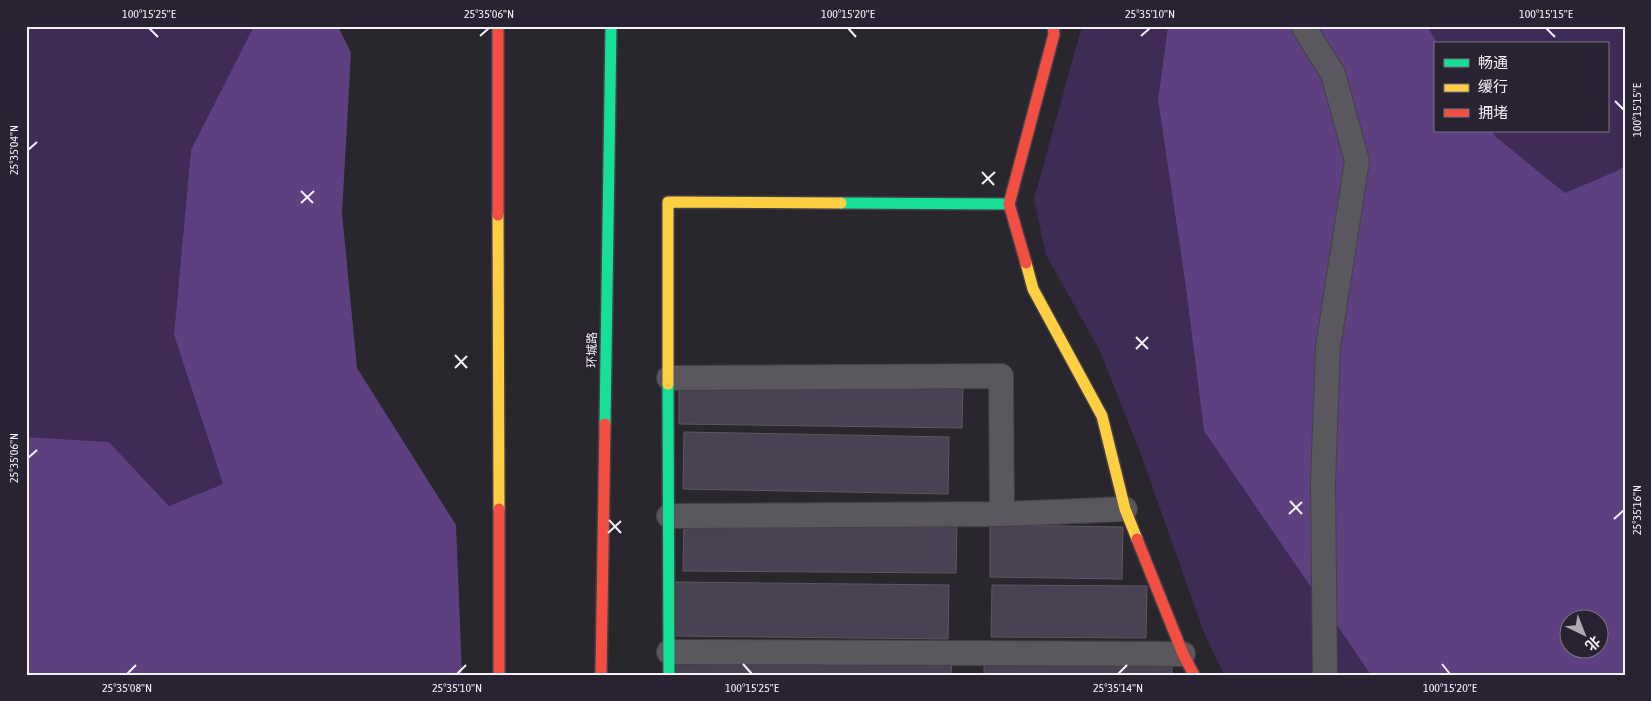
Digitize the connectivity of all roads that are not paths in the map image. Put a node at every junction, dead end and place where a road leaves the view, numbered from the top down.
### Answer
1 (498, 26) edge
2 (611, 26) edge
3 (1053, 26) edge
4 (1303, 26) edge
5 (1009, 204) junction
6 (669, 378) junction
7 (1125, 509) junction
8 (1002, 514) junction
9 (669, 516) junction
10 (669, 663) edge
11 (1188, 664) edge
12 (499, 675) edge
13 (601, 675) edge
14 (1325, 675) edge

1 - 12 street
2 - 13 street, 环城路
3 - 5 street
4 - 14 street
5 - 6 street
5 - 7 street
6 - 8 street
6 - 9 street
7 - 8 street
7 - 11 street
8 - 9 street
9 - 10 street
10 - 11 street

